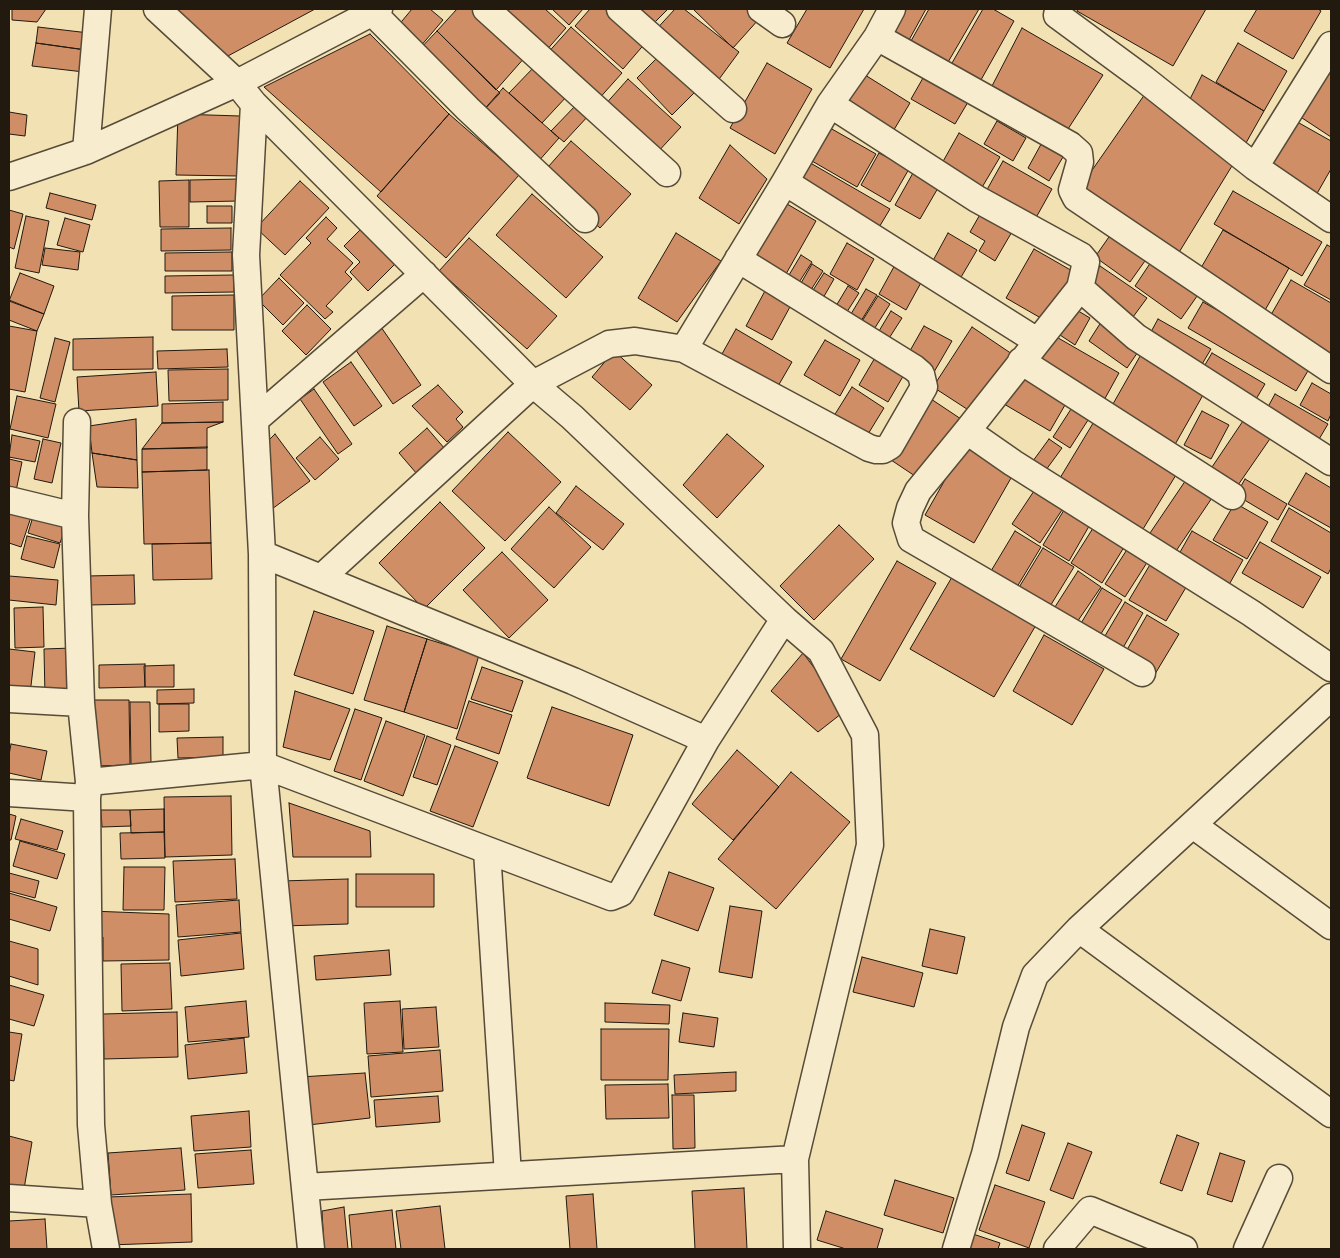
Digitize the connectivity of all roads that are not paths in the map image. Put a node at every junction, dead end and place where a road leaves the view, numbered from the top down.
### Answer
1 (98, 9) edge
2 (157, 9) edge
3 (486, 9) edge
4 (620, 9) edge
5 (761, 9) edge
6 (892, 9) edge
7 (375, 10) edge
8 (1055, 11) edge
9 (782, 24) dead end
10 (876, 36) junction
11 (1331, 44) edge
12 (237, 83) junction
13 (254, 104) junction
14 (830, 104) junction
15 (733, 109) dead end
16 (86, 151) junction
17 (1255, 167) junction
18 (668, 173) dead end
19 (9, 177) edge
20 (785, 182) junction
21 (584, 219) dead end
22 (1331, 219) edge
23 (738, 259) junction
24 (424, 274) junction
25 (1080, 288) junction
26 (1037, 341) junction
27 (684, 349) junction
28 (1021, 361) junction
29 (1331, 370) edge
30 (533, 384) junction
31 (255, 420) junction
32 (77, 422) dead end
33 (967, 431) junction
34 (1331, 462) edge
35 (1232, 496) dead end
36 (9, 500) edge
37 (75, 516) junction
38 (262, 554) junction
39 (322, 578) junction
40 (784, 619) junction
41 (1331, 668) edge
42 (1142, 673) dead end
43 (1331, 697) edge
44 (9, 699) edge
45 (81, 702) junction
46 (706, 740) junction
47 (263, 765) junction
48 (88, 790) junction
49 (9, 793) edge
50 (1193, 824) junction
51 (487, 851) junction
52 (1331, 926) edge
53 (1080, 929) junction
54 (1331, 1114) edge
55 (795, 1158) junction
56 (508, 1175) junction
57 (1278, 1178) dead end
58 (305, 1187) junction
59 (9, 1198) edge
60 (98, 1204) junction
61 (803, 1247) edge
62 (106, 1249) edge
63 (311, 1249) edge
64 (956, 1249) edge
65 (1057, 1249) edge
66 (1184, 1249) edge
67 (1247, 1249) edge

1 - 16 street
2 - 12 street
3 - 18 street
4 - 15 street
5 - 9 street
6 - 10 street
7 - 12 street
7 - 21 street
8 - 17 street
10 - 14 street
10 - 29 street
11 - 17 street
12 - 13 street
12 - 16 street
13 - 24 street
13 - 31 street
14 - 20 street
14 - 25 street
16 - 19 street
17 - 22 street
20 - 23 street
20 - 26 street
23 - 27 street
23 - 27 street
24 - 30 street
24 - 31 street
25 - 26 street
25 - 34 street
26 - 28 street
27 - 30 street
28 - 33 street
28 - 35 street
30 - 39 street
30 - 40 street
31 - 38 street
32 - 37 street
33 - 41 street
33 - 42 street
36 - 37 street
37 - 45 street
38 - 39 street
38 - 47 street
39 - 46 street
40 - 46 street
40 - 55 street
43 - 50 street
44 - 45 street
45 - 48 street
46 - 51 street
47 - 48 street
47 - 51 street
47 - 58 street
48 - 49 street
48 - 60 street
50 - 52 street
50 - 53 street
51 - 56 street
53 - 54 street
53 - 64 street
55 - 56 street
55 - 61 street
56 - 58 street
57 - 67 street
58 - 63 street
59 - 60 street
60 - 62 street
65 - 66 street

